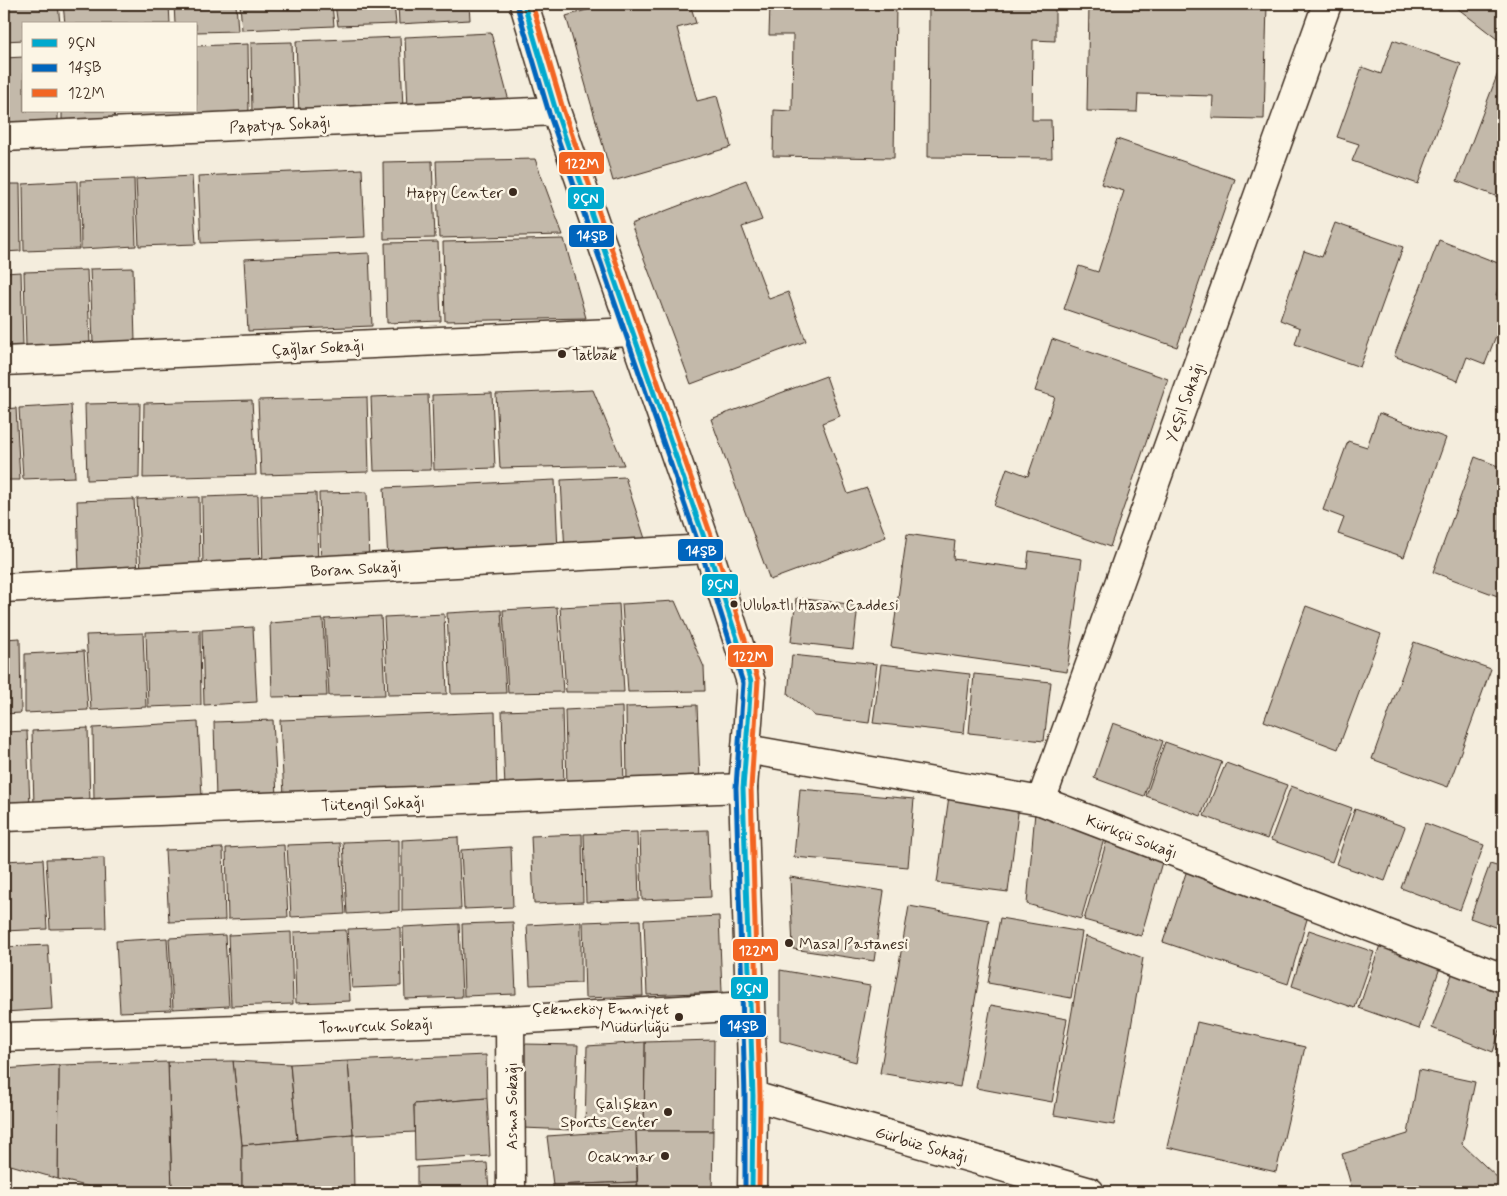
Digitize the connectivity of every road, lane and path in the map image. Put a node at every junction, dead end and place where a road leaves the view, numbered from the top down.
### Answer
1 (524, 4) edge
2 (1327, 4) edge
3 (556, 111) junction
4 (4, 137) edge
5 (633, 332) junction
6 (4, 361) edge
7 (708, 549) junction
8 (4, 588) edge
9 (746, 749) junction
10 (743, 788) junction
11 (1041, 801) junction
12 (4, 818) edge
13 (1503, 978) edge
14 (748, 1006) junction
15 (510, 1020) junction
16 (4, 1037) edge
17 (753, 1096) junction
18 (511, 1192) edge
19 (752, 1192) edge
20 (1090, 1192) edge

1 - 3 street
2 - 11 street, Yeşil Sokağı
3 - 4 street, Papatya Sokağı
3 - 5 street
5 - 6 street, Çağlar Sokağı
5 - 7 street
7 - 8 street, Boran Sokağı
7 - 9 street
9 - 10 street
9 - 11 street, Kürkçü Sokağı
10 - 12 street, Tütengil Sokağı
10 - 14 street
11 - 13 street, Kürkçü Sokağı
14 - 15 street, Tomurcuk Sokağı
14 - 17 street
15 - 16 street, Tomurcuk Sokağı
15 - 18 street, Asma Sokağı
17 - 19 street
17 - 20 street, Gürbüz Sokağı

